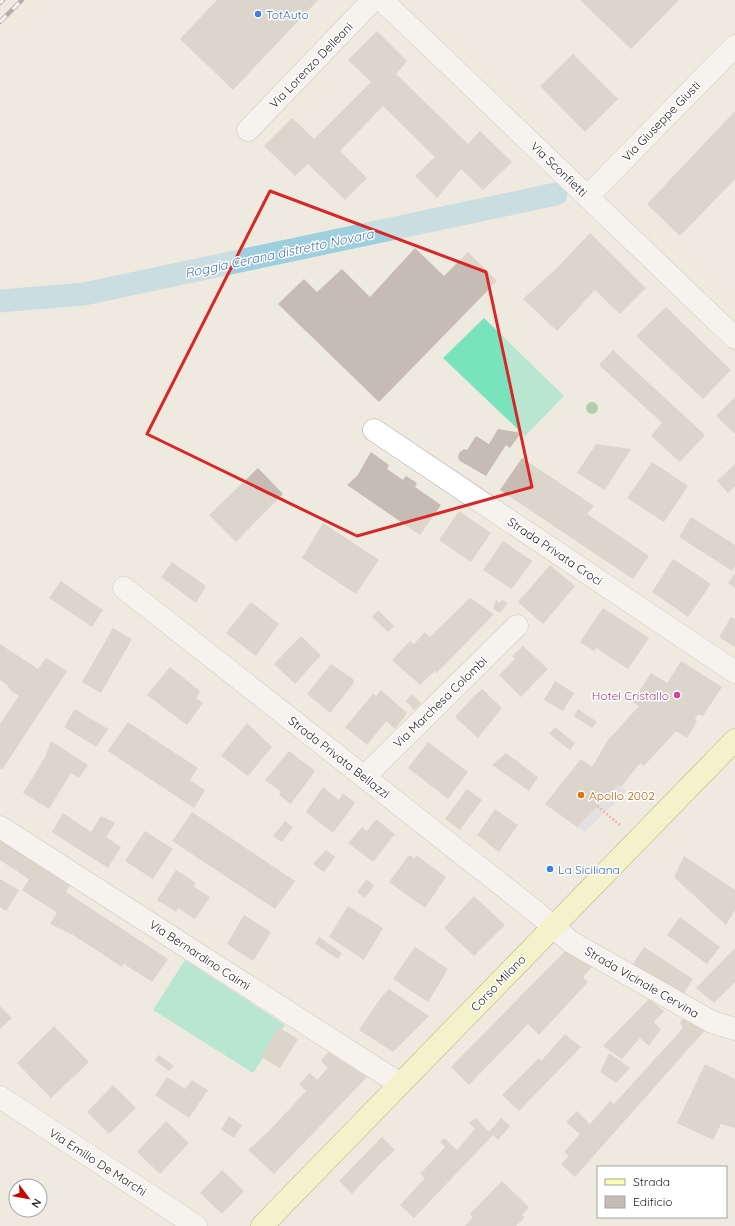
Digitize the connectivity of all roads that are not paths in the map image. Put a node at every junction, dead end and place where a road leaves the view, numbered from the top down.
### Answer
1 (373, 0) edge
2 (382, 0) edge
3 (735, 46) edge
4 (248, 130) dead end
5 (588, 196) junction
6 (735, 338) edge
7 (374, 430) dead end
8 (124, 588) dead end
9 (517, 626) dead end
10 (735, 672) edge
11 (735, 740) edge
12 (364, 777) junction
13 (0, 827) edge
14 (553, 927) junction
15 (735, 1029) edge
16 (400, 1084) junction
17 (0, 1097) edge
18 (196, 1226) edge
19 (262, 1226) edge

1 - 4 street, Via Lorenzo Delleani
2 - 5 street, Via Sconfietti
3 - 5 street, Via Giuseppe Giusti
5 - 6 street, Via Sconfietti
7 - 10 street, Strada Privata Croci
8 - 12 street, Strada Privata Bellazzi
9 - 12 street, Via Marchesa Colombi
11 - 14 main road, Corso Milano
12 - 14 street, Strada Privata Bellazzi
13 - 16 street, Via Bernardino Caimi
14 - 15 street, Strada Vicinale Cervina
14 - 16 main road, Corso Milano
16 - 19 main road, Corso Milano
17 - 18 street, Via Emilio De Marchi

